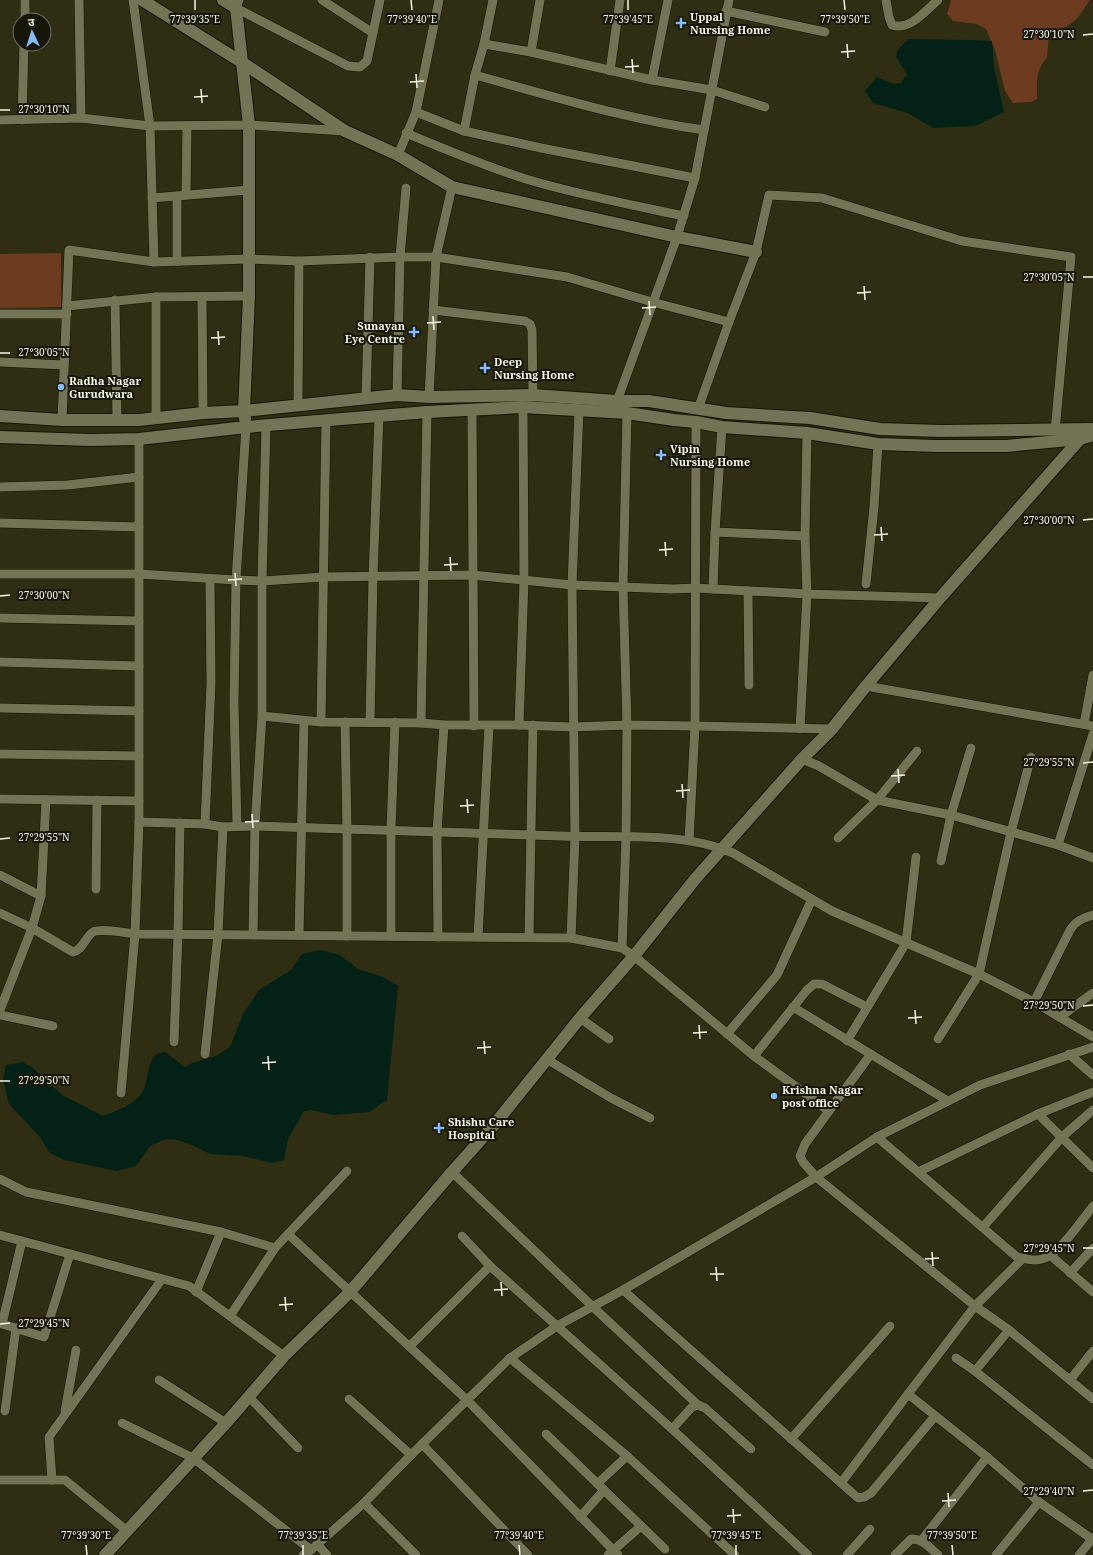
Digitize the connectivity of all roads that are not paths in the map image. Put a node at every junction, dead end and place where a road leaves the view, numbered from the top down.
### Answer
1 (25, 0) edge
2 (79, 0) edge
3 (133, 0) edge
4 (142, 0) edge
5 (223, 0) edge
6 (322, 0) edge
7 (380, 0) edge
8 (439, 0) edge
9 (493, 0) edge
10 (540, 0) edge
11 (620, 0) edge
12 (668, 0) edge
13 (729, 0) edge
14 (886, 0) edge
15 (938, 0) edge
16 (238, 4) edge
17 (726, 11) junction
18 (25, 12) edge
19 (825, 32) dead end
20 (373, 33) junction
21 (484, 44) junction
22 (24, 52) edge
23 (531, 52) junction
24 (243, 63) junction
25 (610, 71) junction
26 (475, 76) junction
27 (652, 80) junction
28 (712, 90) junction
29 (765, 107) dead end
30 (416, 112) junction
31 (81, 118) junction
32 (0, 120) edge
33 (22, 120) junction
34 (249, 125) junction
35 (150, 126) junction
36 (187, 126) junction
37 (704, 130) junction
38 (345, 131) junction
39 (464, 131) junction
40 (406, 133) junction
41 (398, 156) junction
42 (694, 178) junction
43 (452, 187) junction
44 (406, 188) dead end
45 (249, 190) junction
46 (182, 196) junction
47 (152, 198) junction
48 (684, 216) junction
49 (678, 237) junction
50 (756, 252) junction
51 (400, 256) junction
52 (370, 257) junction
53 (436, 257) junction
54 (249, 259) junction
55 (177, 261) junction
56 (299, 261) junction
57 (154, 262) junction
58 (250, 296) junction
59 (156, 297) junction
60 (202, 297) junction
61 (115, 300) junction
62 (652, 302) junction
63 (67, 310) junction
64 (433, 310) junction
65 (0, 314) edge
66 (729, 322) junction
67 (0, 362) edge
68 (64, 365) junction
69 (396, 395) junction
70 (533, 395) junction
71 (429, 397) junction
72 (366, 398) junction
73 (617, 401) junction
74 (298, 406) junction
75 (523, 407) junction
76 (698, 409) junction
77 (472, 410) junction
78 (579, 410) junction
79 (244, 411) junction
80 (427, 412) junction
81 (203, 413) junction
82 (627, 413) junction
83 (0, 416) edge
84 (379, 416) junction
85 (156, 418) junction
86 (62, 420) junction
87 (117, 420) junction
88 (326, 421) junction
89 (696, 422) junction
90 (266, 426) junction
91 (246, 427) junction
92 (722, 427) junction
93 (1055, 431) junction
94 (808, 433) junction
95 (1088, 433) edge
96 (0, 437) edge
97 (139, 439) junction
98 (878, 444) junction
99 (139, 477) junction
100 (0, 487) edge
101 (0, 523) edge
102 (139, 527) junction
103 (715, 532) junction
104 (805, 536) junction
105 (0, 574) edge
106 (139, 574) junction
107 (472, 575) junction
108 (424, 576) junction
109 (324, 577) junction
110 (373, 577) junction
111 (210, 579) junction
112 (236, 580) junction
113 (524, 580) junction
114 (262, 581) junction
115 (866, 584) dead end
116 (572, 585) junction
117 (622, 587) junction
118 (696, 588) junction
119 (713, 589) junction
120 (748, 591) junction
121 (807, 594) junction
122 (940, 598) junction
123 (0, 618) edge
124 (139, 621) junction
125 (0, 662) edge
126 (139, 666) junction
127 (1093, 675) edge
128 (748, 685) dead end
129 (866, 686) junction
130 (0, 708) edge
131 (139, 711) junction
132 (262, 716) junction
133 (304, 721) junction
134 (321, 722) junction
135 (345, 722) junction
136 (370, 722) junction
137 (395, 722) junction
138 (421, 723) junction
139 (519, 725) junction
140 (533, 725) junction
141 (626, 725) junction
142 (1088, 725) edge
143 (444, 726) junction
144 (474, 726) junction
145 (489, 726) junction
146 (695, 726) junction
147 (573, 727) junction
148 (800, 729) junction
149 (832, 729) junction
150 (1093, 734) edge
151 (971, 748) dead end
152 (917, 751) dead end
153 (0, 754) edge
154 (139, 756) junction
155 (1031, 757) dead end
156 (802, 759) junction
157 (0, 799) edge
158 (46, 800) junction
159 (97, 800) junction
160 (877, 800) junction
161 (139, 801) junction
162 (951, 815) junction
163 (139, 822) junction
164 (180, 823) junction
165 (206, 824) junction
166 (237, 826) junction
167 (255, 826) junction
168 (223, 827) junction
169 (302, 827) junction
170 (347, 829) junction
171 (391, 830) junction
172 (437, 832) junction
173 (1010, 832) junction
174 (482, 833) junction
175 (531, 835) junction
176 (575, 837) junction
177 (626, 837) junction
178 (838, 838) dead end
179 (688, 841) junction
180 (1058, 846) junction
181 (723, 848) junction
182 (916, 858) dead end
183 (1093, 858) edge
184 (941, 861) dead end
185 (0, 875) edge
186 (96, 889) dead end
187 (41, 896) junction
188 (812, 899) junction
189 (0, 914) edge
190 (1093, 915) edge
191 (32, 928) junction
192 (135, 934) junction
193 (178, 934) junction
194 (218, 934) junction
195 (253, 935) junction
196 (299, 935) junction
197 (347, 936) junction
198 (390, 936) junction
199 (438, 937) junction
200 (478, 937) junction
201 (529, 938) junction
202 (571, 938) junction
203 (906, 943) junction
204 (622, 948) junction
205 (634, 956) junction
206 (979, 974) junction
207 (1093, 993) edge
208 (1034, 1002) junction
209 (793, 1007) junction
210 (867, 1007) junction
211 (0, 1010) edge
212 (0, 1015) edge
213 (1060, 1017) junction
214 (580, 1018) junction
215 (53, 1026) dead end
216 (727, 1034) junction
217 (1093, 1037) edge
218 (608, 1038) dead end
219 (938, 1039) dead end
220 (847, 1040) junction
221 (174, 1042) dead end
222 (1093, 1047) edge
223 (205, 1054) dead end
224 (871, 1054) junction
225 (1069, 1054) junction
226 (754, 1056) junction
227 (548, 1060) junction
228 (1093, 1075) edge
229 (1093, 1092) edge
230 (122, 1093) dead end
231 (948, 1101) junction
232 (1093, 1110) edge
233 (829, 1111) junction
234 (1038, 1114) junction
235 (650, 1118) dead end
236 (877, 1137) junction
237 (1062, 1137) junction
238 (1093, 1168) edge
239 (347, 1170) dead end
240 (452, 1172) junction
241 (918, 1172) junction
242 (816, 1177) junction
243 (0, 1180) edge
244 (1093, 1206) edge
245 (983, 1227) junction
246 (221, 1232) junction
247 (288, 1234) junction
248 (0, 1235) edge
249 (462, 1236) dead end
250 (22, 1241) junction
251 (275, 1248) junction
252 (1093, 1248) edge
253 (70, 1254) junction
254 (1050, 1255) junction
255 (1022, 1258) junction
256 (490, 1266) junction
257 (1070, 1273) junction
258 (162, 1279) junction
259 (623, 1290) junction
260 (196, 1292) junction
261 (350, 1292) junction
262 (1093, 1292) edge
263 (592, 1306) junction
264 (975, 1306) junction
265 (230, 1316) junction
266 (557, 1326) junction
267 (890, 1326) dead end
268 (16, 1328) junction
269 (1009, 1330) junction
270 (410, 1346) junction
271 (76, 1350) dead end
272 (1093, 1351) edge
273 (284, 1356) junction
274 (510, 1358) junction
275 (956, 1358) dead end
276 (975, 1372) junction
277 (159, 1380) dead end
278 (1070, 1380) junction
279 (908, 1394) junction
280 (249, 1397) junction
281 (349, 1399) dead end
282 (1093, 1399) edge
283 (467, 1400) junction
284 (698, 1405) junction
285 (5, 1411) dead end
286 (65, 1414) junction
287 (935, 1416) junction
288 (122, 1423) dead end
289 (226, 1423) junction
290 (672, 1429) junction
291 (546, 1434) dead end
292 (790, 1439) junction
293 (422, 1444) junction
294 (298, 1448) dead end
295 (751, 1449) dead end
296 (411, 1455) junction
297 (627, 1456) junction
298 (987, 1457) junction
299 (193, 1458) junction
300 (1093, 1465) edge
301 (0, 1480) edge
302 (52, 1480) junction
303 (841, 1484) junction
304 (600, 1487) junction
305 (1039, 1502) junction
306 (364, 1503) junction
307 (580, 1517) junction
308 (641, 1526) junction
309 (870, 1529) dead end
310 (126, 1530) junction
311 (1093, 1538) edge
312 (921, 1541) junction
313 (665, 1549) dead end
314 (310, 1550) edge
315 (613, 1553) edge
316 (105, 1555) edge
317 (327, 1555) edge
318 (416, 1555) edge
319 (528, 1555) edge
320 (735, 1555) edge
321 (808, 1555) edge
322 (847, 1555) edge
323 (896, 1555) edge
324 (938, 1555) edge
325 (996, 1555) edge
326 (1080, 1555) edge

1 - 18 street
2 - 31 street
3 - 35 street
4 - 24 street
5 - 16 street
6 - 20 street
7 - 20 street
8 - 30 street
9 - 21 street
10 - 23 street
11 - 25 street
12 - 27 street
13 - 17 street
14 - 15 street
16 - 20 street
16 - 24 street
17 - 19 street
17 - 28 street
21 - 23 street
21 - 26 street
22 - 33 street
23 - 25 street
24 - 34 street
24 - 38 street
25 - 27 street
26 - 37 street
26 - 39 street
27 - 28 street
28 - 29 street
28 - 37 street
30 - 39 street
30 - 40 street
31 - 33 street
31 - 35 street
32 - 33 street
34 - 36 street
34 - 38 street
34 - 45 street
35 - 36 street
35 - 47 street
36 - 46 street
37 - 42 street
38 - 41 street
39 - 42 street
40 - 41 street
40 - 48 street
41 - 43 street
42 - 48 street
43 - 49 street
43 - 53 street
44 - 51 street
45 - 46 street
45 - 54 street
46 - 47 street
46 - 55 street
47 - 57 street
48 - 49 street
49 - 50 street
49 - 62 street
50 - 66 street
50 - 93 street
51 - 52 street
51 - 53 street
51 - 69 street
52 - 56 street
52 - 72 street
53 - 62 street
53 - 64 street
54 - 55 street
54 - 56 street
54 - 58 street
55 - 57 street
56 - 74 street
57 - 63 street
58 - 60 street
58 - 79 street
59 - 60 street
59 - 61 street
59 - 85 street
60 - 81 street
61 - 63 street
61 - 87 street
62 - 66 street
62 - 73 street
63 - 65 street
63 - 68 street
64 - 70 street
64 - 71 street
66 - 76 street
67 - 68 street
68 - 86 street
69 - 71 street
69 - 72 street
70 - 71 street
70 - 73 street
72 - 74 street
73 - 76 street
74 - 79 street
75 - 77 street
75 - 78 street
75 - 113 street
76 - 93 street
77 - 80 street
77 - 107 street
78 - 82 street
78 - 116 street
79 - 81 street
79 - 91 street
80 - 84 street
80 - 108 street
81 - 85 street
82 - 89 street
82 - 117 street
83 - 86 street
84 - 88 street
84 - 110 street
85 - 87 street
86 - 87 street
88 - 90 street
88 - 109 street
89 - 92 street
89 - 118 street
90 - 91 street
90 - 114 street
91 - 97 street
91 - 112 street
92 - 94 street
92 - 103 street
93 - 95 street
94 - 98 street
94 - 104 street
95 - 98 street
95 - 122 street
96 - 97 street
97 - 99 street
98 - 115 street
99 - 100 street
99 - 102 street
101 - 102 street
102 - 106 street
103 - 104 street
103 - 119 street
104 - 121 street
105 - 106 street
106 - 111 street
106 - 124 street
107 - 108 street
107 - 113 street
107 - 144 street
108 - 110 street
108 - 138 street
109 - 110 street
109 - 114 street
109 - 134 street
110 - 136 street
111 - 112 street
111 - 165 street
112 - 114 street
112 - 166 street
113 - 116 street
113 - 139 street
114 - 132 street
116 - 117 street
116 - 147 street
117 - 118 street
117 - 141 street
118 - 119 street
118 - 146 street
119 - 120 street
120 - 121 street
120 - 128 street
121 - 122 street
121 - 148 street
122 - 129 street
123 - 124 street
124 - 126 street
125 - 126 street
126 - 131 street
127 - 142 street
129 - 142 street
129 - 149 street
130 - 131 street
131 - 154 street
132 - 133 street
132 - 167 street
133 - 134 street
133 - 169 street
134 - 135 street
135 - 136 street
135 - 170 street
136 - 137 street
137 - 138 street
137 - 171 street
138 - 143 street
139 - 140 street
139 - 145 street
140 - 147 street
140 - 175 street
141 - 146 street
141 - 147 street
141 - 177 street
143 - 144 street
143 - 172 street
144 - 145 street
145 - 174 street
146 - 148 street
146 - 179 street
147 - 176 street
148 - 149 street
149 - 156 street
150 - 180 street
151 - 162 street
152 - 160 street
153 - 154 street
154 - 161 street
155 - 173 street
156 - 160 street
156 - 181 street
157 - 158 street
158 - 159 street
158 - 187 street
159 - 161 street
159 - 186 street
160 - 162 street
160 - 178 street
161 - 163 street
162 - 173 street
162 - 184 street
163 - 164 street
163 - 192 street
164 - 165 street
164 - 193 street
165 - 168 street
166 - 167 street
166 - 168 street
167 - 169 street
167 - 195 street
168 - 194 street
169 - 170 street
169 - 196 street
170 - 171 street
170 - 197 street
171 - 172 street
171 - 198 street
172 - 174 street
172 - 199 street
173 - 180 street
173 - 206 street
174 - 175 street
174 - 200 street
175 - 176 street
175 - 201 street
176 - 177 street
176 - 202 street
177 - 179 street
177 - 204 street
179 - 181 street
180 - 183 street
181 - 188 street
181 - 205 street
182 - 203 street
185 - 187 street
187 - 191 street
188 - 203 street
188 - 216 street
189 - 191 street
190 - 208 street
191 - 192 street
191 - 211 street
192 - 193 street
192 - 230 street
193 - 194 street
193 - 221 street
194 - 195 street
194 - 223 street
195 - 196 street
196 - 197 street
197 - 198 street
198 - 199 street
199 - 200 street
200 - 201 street
201 - 202 street
202 - 204 street
203 - 206 street
203 - 210 street
204 - 205 street
205 - 214 street
205 - 216 street
206 - 208 street
206 - 219 street
207 - 213 street
208 - 213 street
209 - 210 street
209 - 220 street
209 - 226 street
210 - 220 street
212 - 215 street
213 - 217 street
214 - 218 street
214 - 227 street
216 - 226 street
220 - 224 street
222 - 225 street
224 - 231 street
224 - 233 street
225 - 228 street
225 - 231 street
226 - 233 street
227 - 235 street
227 - 240 street
229 - 234 street
231 - 236 street
232 - 237 street
233 - 242 street
234 - 237 street
234 - 241 street
236 - 241 street
236 - 242 street
237 - 238 street
237 - 245 street
239 - 247 street
240 - 261 street
240 - 263 street
241 - 245 street
242 - 259 street
242 - 264 street
243 - 246 street
244 - 254 street
245 - 255 street
246 - 251 street
246 - 260 street
247 - 251 street
247 - 261 street
248 - 250 street
249 - 256 street
250 - 253 street
250 - 268 street
251 - 265 street
252 - 257 street
253 - 258 street
253 - 268 street
254 - 255 street
254 - 257 street
255 - 264 street
256 - 266 street
256 - 270 street
257 - 262 street
258 - 260 street
258 - 286 street
259 - 263 street
259 - 292 street
260 - 265 street
261 - 270 street
261 - 273 street
263 - 266 street
263 - 284 street
264 - 269 street
264 - 279 street
265 - 273 street
266 - 274 street
266 - 290 street
267 - 292 street
268 - 285 street
269 - 276 street
269 - 278 street
270 - 283 street
271 - 286 street
272 - 278 street
273 - 280 street
274 - 283 street
274 - 297 street
275 - 276 street
276 - 300 street
277 - 289 street
278 - 282 street
279 - 287 street
279 - 303 street
280 - 289 street
280 - 294 street
281 - 296 street
283 - 293 street
283 - 307 street
284 - 290 street
284 - 295 street
286 - 302 street
287 - 298 street
287 - 303 street
288 - 299 street
289 - 299 street
290 - 321 street
291 - 304 street
292 - 303 street
293 - 296 street
293 - 319 street
296 - 306 street
297 - 304 street
297 - 320 street
298 - 305 street
298 - 312 street
299 - 310 street
299 - 314 street
301 - 302 street
302 - 310 street
304 - 307 street
304 - 308 street
305 - 311 street
305 - 325 street
306 - 314 street
306 - 318 street
307 - 315 street
308 - 313 street
308 - 315 street
309 - 322 street
310 - 316 street
311 - 326 street
312 - 323 street
312 - 324 street
314 - 317 street

